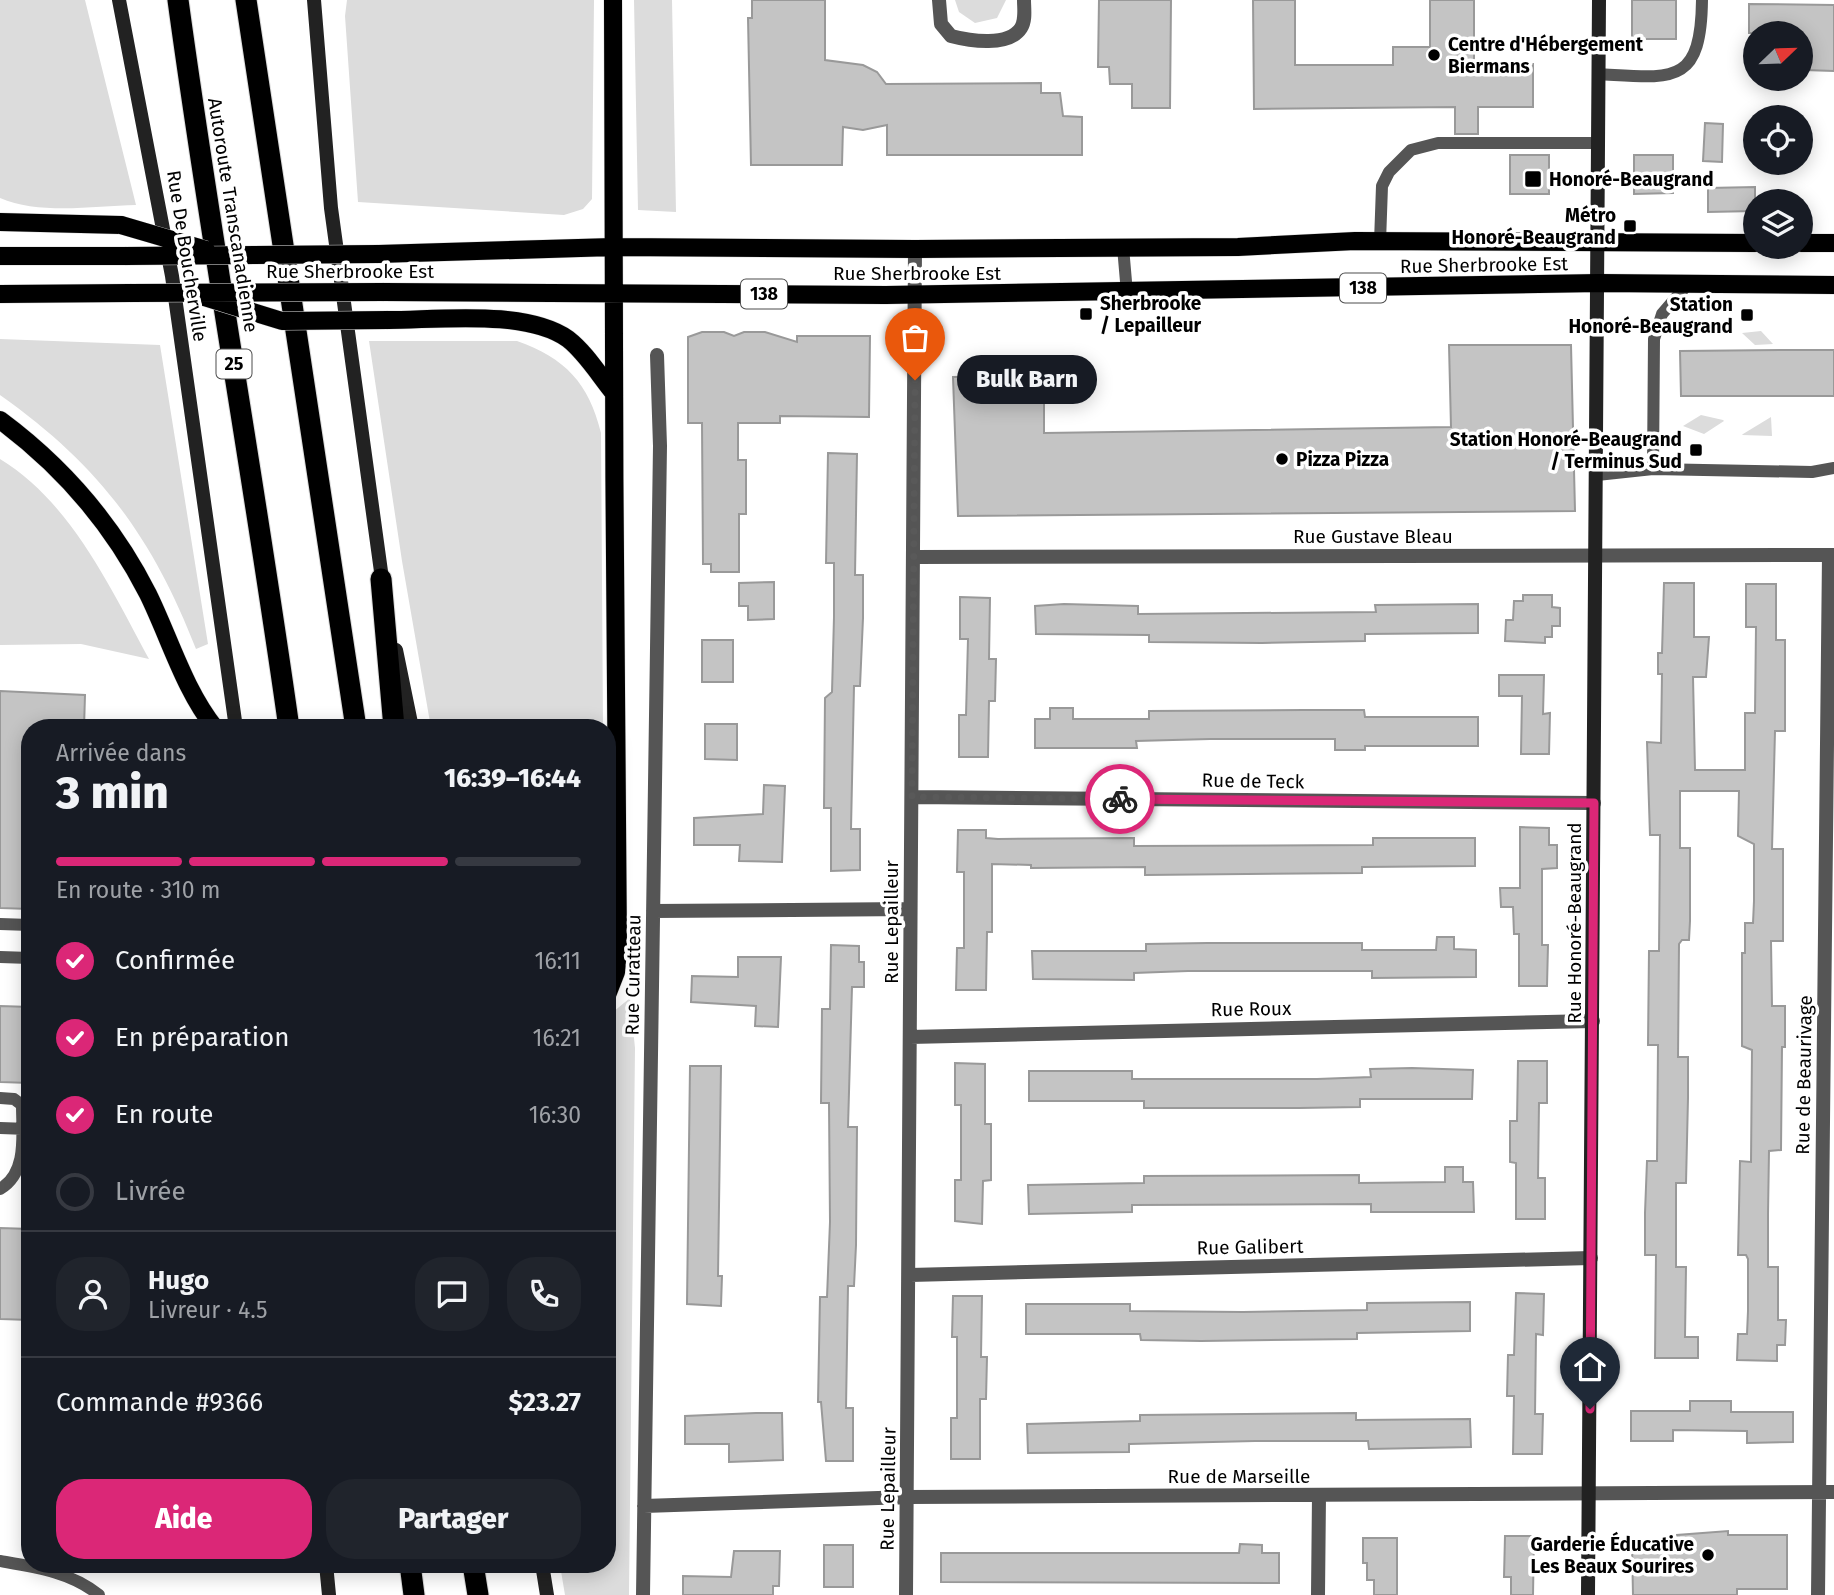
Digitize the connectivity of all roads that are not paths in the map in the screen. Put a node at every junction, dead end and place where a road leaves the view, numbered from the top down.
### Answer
1 (119, 0) edge
2 (178, 0) edge
3 (246, 0) edge
4 (314, 0) edge
5 (613, 0) edge
6 (939, 0) edge
7 (1024, 0) edge
8 (1600, 0) edge
9 (1702, 0) edge
10 (1598, 74) junction
11 (1598, 143) junction
12 (0, 222) edge
13 (1380, 242) junction
14 (1598, 242) junction
15 (1743, 243) edge
16 (1813, 243) edge
17 (1834, 243) edge
18 (613, 247) junction
19 (1123, 247) junction
20 (915, 249) junction
21 (0, 256) edge
22 (226, 256) junction
23 (1598, 283) junction
24 (1687, 285) junction
25 (1834, 285) edge
26 (187, 292) junction
27 (613, 292) junction
28 (915, 293) junction
29 (1127, 293) junction
30 (0, 294) edge
31 (657, 355) dead end
32 (613, 393) junction
33 (0, 420) edge
34 (1834, 468) edge
35 (1653, 470) junction
36 (1597, 475) junction
37 (1597, 555) junction
38 (1831, 555) edge
39 (913, 557) junction
40 (382, 579) junction
41 (208, 719) edge
42 (235, 719) edge
43 (288, 719) edge
44 (355, 719) edge
45 (393, 719) edge
46 (410, 719) edge
47 (616, 719) edge
48 (616, 727) edge
49 (912, 797) junction
50 (1594, 803) junction
51 (910, 909) junction
52 (653, 911) junction
53 (0, 923) edge
54 (21, 924) edge
55 (0, 957) edge
56 (21, 958) edge
57 (616, 972) edge
58 (1593, 1021) junction
59 (910, 1037) junction
60 (0, 1098) edge
61 (21, 1106) edge
62 (0, 1128) edge
63 (21, 1129) edge
64 (21, 1160) edge
65 (0, 1189) edge
66 (1591, 1258) junction
67 (910, 1275) junction
68 (1826, 1492) edge
69 (1589, 1493) junction
70 (1319, 1495) junction
71 (907, 1497) junction
72 (644, 1506) junction
73 (0, 1561) edge
74 (21, 1565) edge
75 (59, 1573) edge
76 (327, 1573) edge
77 (411, 1573) edge
78 (474, 1573) edge
79 (543, 1573) edge
80 (99, 1595) edge
81 (329, 1595) edge
82 (414, 1595) edge
83 (478, 1595) edge
84 (547, 1595) edge
85 (643, 1595) edge
86 (906, 1595) edge
87 (1318, 1595) edge
88 (1588, 1595) edge
89 (1818, 1595) edge

1 - 42 street, Rue De Boucherville
2 - 43 highway, Autoroute Transcanadienne / 25
3 - 44 highway
4 - 40 street
5 - 18 main road
6 - 7 street
8 - 10 street, Rue Honoré-Beaugrand
9 - 10 lane
10 - 11 street, Rue Honoré-Beaugrand
11 - 13 lane
11 - 14 street, Rue Honoré-Beaugrand
12 - 22 main road, bridge
13 - 14 main road, Rue Sherbrooke Est
13 - 19 main road, Rue Sherbrooke Est
14 - 15 main road, Rue Sherbrooke Est
14 - 23 street, Rue Honoré-Beaugrand
16 - 17 main road
18 - 20 main road, Rue Sherbrooke Est
18 - 22 main road, Rue Sherbrooke Est, bridge
18 - 27 main road
19 - 20 main road, Rue Sherbrooke Est
19 - 29 lane
20 - 28 street, Rue Lepailleur
21 - 22 main road, Rue Sherbrooke Est, bridge
23 - 24 main road, Rue Sherbrooke Est / 138
23 - 29 main road, Rue Sherbrooke Est / 138
23 - 36 street, Rue Honoré-Beaugrand
24 - 25 main road, Rue Sherbrooke Est / 138
24 - 35 lane
26 - 27 main road, Rue Sherbrooke Est / 138, bridge
26 - 30 main road, Rue Sherbrooke Est / 138, bridge
26 - 32 main road, bridge
27 - 28 main road, Rue Sherbrooke Est / 138
27 - 32 main road
28 - 29 main road, Rue Sherbrooke Est / 138
28 - 39 street, Rue Lepailleur
31 - 52 street, Rue Curatteau
32 - 47 main road
33 - 41 main road
34 - 35 lane
35 - 36 lane
36 - 37 street, Rue Honoré-Beaugrand
37 - 38 street, Rue Gustave Bleau
37 - 39 street, Rue Gustave Bleau
37 - 50 street, Rue Honoré-Beaugrand
38 - 68 street, Rue de Beaurivage
39 - 49 street, Rue Lepailleur
40 - 45 highway
40 - 46 street
48 - 57 main road
49 - 50 street, Rue de Teck
49 - 51 street, Rue Lepailleur
50 - 58 street, Rue Honoré-Beaugrand
51 - 52 street
51 - 59 street, Rue Lepailleur
52 - 72 street, Rue Curatteau
53 - 54 lane
55 - 56 lane
58 - 59 street, Rue Roux
58 - 66 street, Rue Honoré-Beaugrand
59 - 67 street, Rue Lepailleur
60 - 61 lane
62 - 63 lane
64 - 65 lane
66 - 67 street, Rue Galibert
66 - 69 street, Rue Honoré-Beaugrand
67 - 71 street, Rue Lepailleur
68 - 69 street, Rue de Marseille
68 - 89 street, Rue de Beaurivage
69 - 70 street, Rue de Marseille
69 - 88 street, Rue Honoré-Beaugrand
70 - 71 street, Rue de Marseille
70 - 87 street
71 - 72 street, Rue de Marseille
71 - 86 street, Rue Lepailleur
72 - 85 street, Rue Curatteau
73 - 74 lane
75 - 80 lane
76 - 81 street
77 - 82 highway
78 - 83 highway
79 - 84 street

